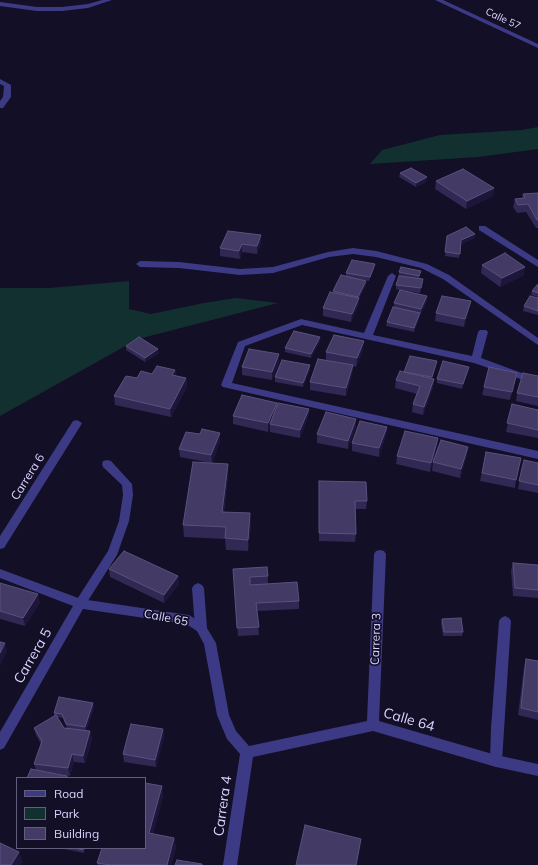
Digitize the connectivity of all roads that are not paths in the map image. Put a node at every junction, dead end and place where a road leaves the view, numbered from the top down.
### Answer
1 (109, 0) edge
2 (438, 0) edge
3 (0, 4) edge
4 (538, 46) edge
5 (0, 81) edge
6 (0, 106) edge
7 (482, 228) dead end
8 (140, 264) dead end
9 (538, 264) edge
10 (392, 276) dead end
11 (484, 332) dead end
12 (367, 337) junction
13 (538, 342) edge
14 (476, 360) junction
15 (538, 382) edge
16 (77, 423) dead end
17 (538, 455) edge
18 (107, 464) dead end
19 (0, 545) edge
20 (380, 554) dead end
21 (0, 573) edge
22 (198, 588) dead end
23 (80, 604) junction
24 (505, 621) dead end
25 (200, 628) junction
26 (373, 725) junction
27 (0, 744) edge
28 (247, 752) junction
29 (496, 761) junction
30 (538, 770) edge
31 (230, 865) edge

1 - 3 street
2 - 4 street, Calle 57
5 - 6 street
7 - 9 street
8 - 13 street
10 - 12 street
11 - 14 street
12 - 14 street
12 - 17 street
14 - 15 street
16 - 19 street, Carrera 6
18 - 23 street, Carrera 5
20 - 26 street, Carrera 3
21 - 23 street, Calle 65
22 - 25 street
23 - 25 street, Calle 65
23 - 27 street, Carrera 5
24 - 29 street
25 - 28 street, Calle 65
26 - 28 street, Calle 64
26 - 29 street, Calle 64
28 - 31 street, Carrera 4
29 - 30 street, Calle 64

